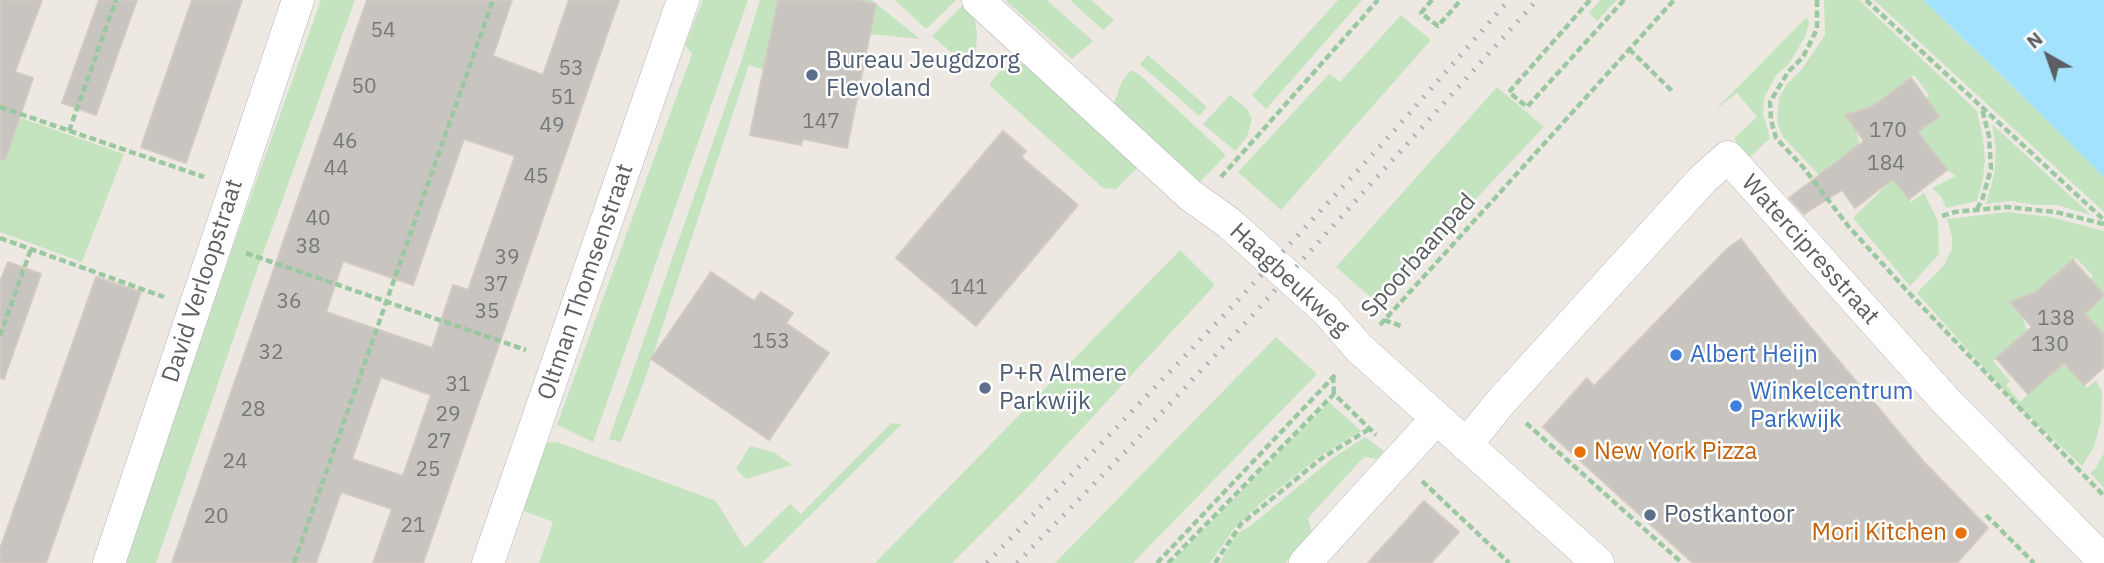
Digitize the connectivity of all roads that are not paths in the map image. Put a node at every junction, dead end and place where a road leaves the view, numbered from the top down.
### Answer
1 (298, 0) edge
2 (683, 0) edge
3 (978, 0) edge
4 (1437, 418) junction
5 (1466, 445) junction
6 (2104, 561) edge
7 (109, 563) edge
8 (488, 563) edge
9 (1305, 563) edge
10 (1598, 563) edge

1 - 7 street, David Verloopstraat
2 - 8 street, Oltman Thomsenstraat
3 - 4 street, Haagbeukweg
4 - 5 street, Haagbeukweg
4 - 9 street
5 - 6 street, Watercipresstraat
5 - 10 street, Haagbeukweg

